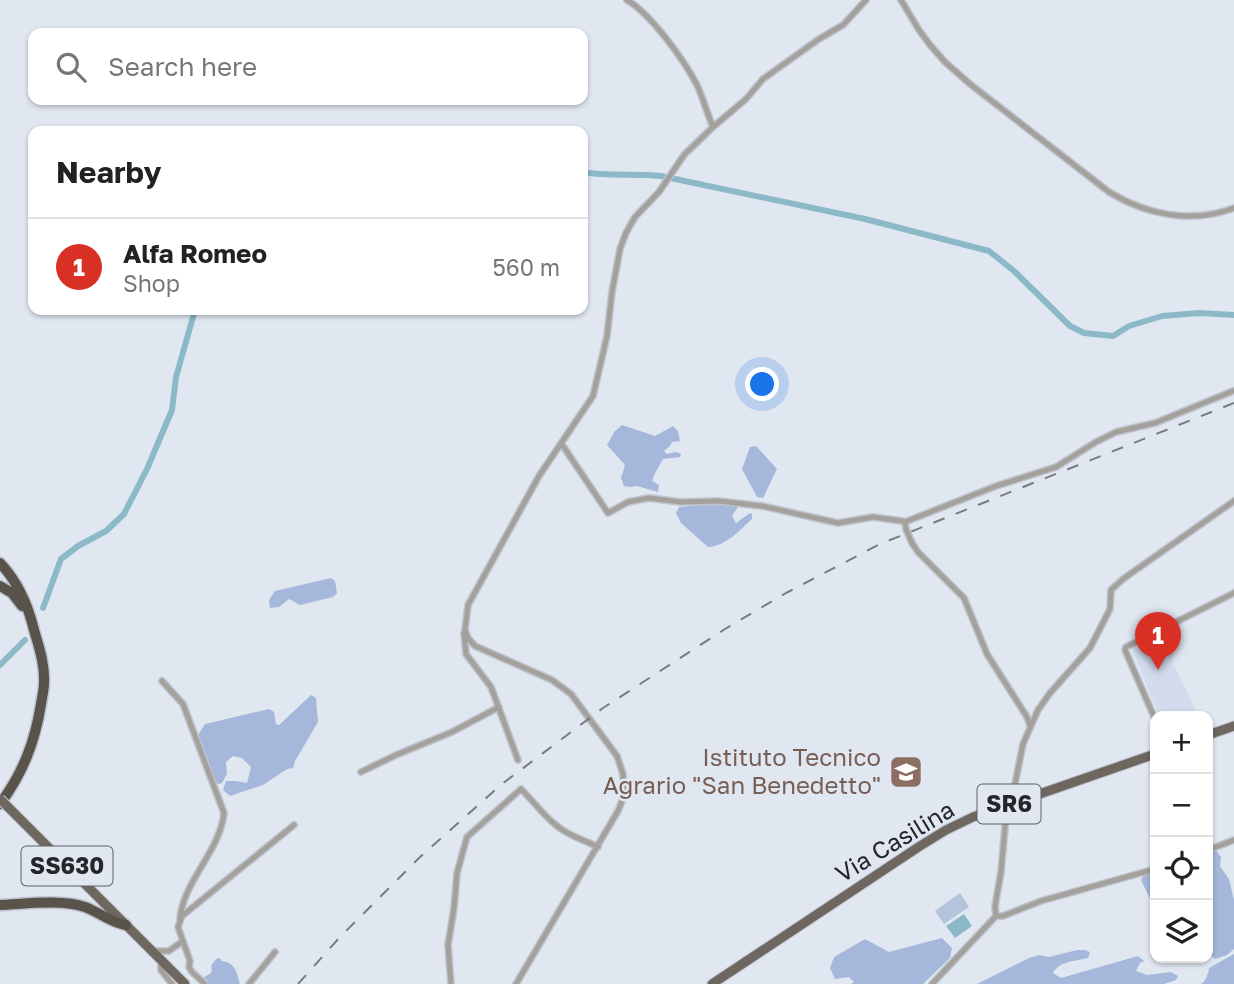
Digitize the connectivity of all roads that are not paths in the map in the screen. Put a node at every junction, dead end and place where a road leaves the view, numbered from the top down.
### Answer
1 (627, 0) edge
2 (866, 0) edge
3 (901, 0) edge
4 (713, 127) junction
5 (1234, 208) edge
6 (1233, 391) edge
7 (561, 443) junction
8 (1234, 501) edge
9 (905, 526) junction
10 (0, 563) edge
11 (0, 586) edge
12 (1234, 593) edge
13 (33, 623) junction
14 (465, 630) junction
15 (480, 648) junction
16 (470, 660) junction
17 (162, 681) dead end
18 (499, 707) junction
19 (1152, 711) edge
20 (1234, 726) edge
21 (1030, 727) junction
22 (1213, 733) edge
23 (1150, 756) edge
24 (518, 760) dead end
25 (361, 772) dead end
26 (3, 803) edge
27 (1007, 805) junction
28 (294, 825) dead end
29 (1234, 841) edge
30 (598, 847) junction
31 (1213, 848) edge
32 (1150, 870) edge
33 (0, 905) edge
34 (996, 916) junction
35 (180, 920) junction
36 (126, 925) junction
37 (183, 941) junction
38 (152, 951) junction
39 (169, 951) junction
40 (275, 952) dead end
41 (164, 963) junction
42 (172, 984) edge
43 (184, 984) edge
44 (205, 984) edge
45 (249, 984) edge
46 (451, 984) edge
47 (516, 984) edge
48 (712, 984) edge
49 (932, 984) edge

1 - 4 street
2 - 4 street
3 - 5 street
4 - 7 street
6 - 9 street
7 - 9 street
7 - 14 street
8 - 21 street
9 - 21 street, bridge
10 - 13 highway
11 - 13 highway
12 - 19 street
13 - 26 highway
14 - 15 street
14 - 16 street
15 - 16 street
15 - 30 street
16 - 18 street
17 - 35 street
18 - 24 street
18 - 25 street
20 - 22 main road
21 - 27 street
23 - 27 main road, Via Casilina / SR6
26 - 36 main road, SS630
27 - 34 street
27 - 48 main road, Via Casilina / SR6
28 - 35 street
29 - 31 street
30 - 46 street
30 - 47 street
32 - 34 street
33 - 36 highway
34 - 49 street
35 - 37 street
36 - 38 main road, SS630
37 - 39 street
37 - 44 street
38 - 39 street
38 - 41 main road, SS630
39 - 41 street
40 - 45 street
41 - 42 street
41 - 43 main road, SS630

